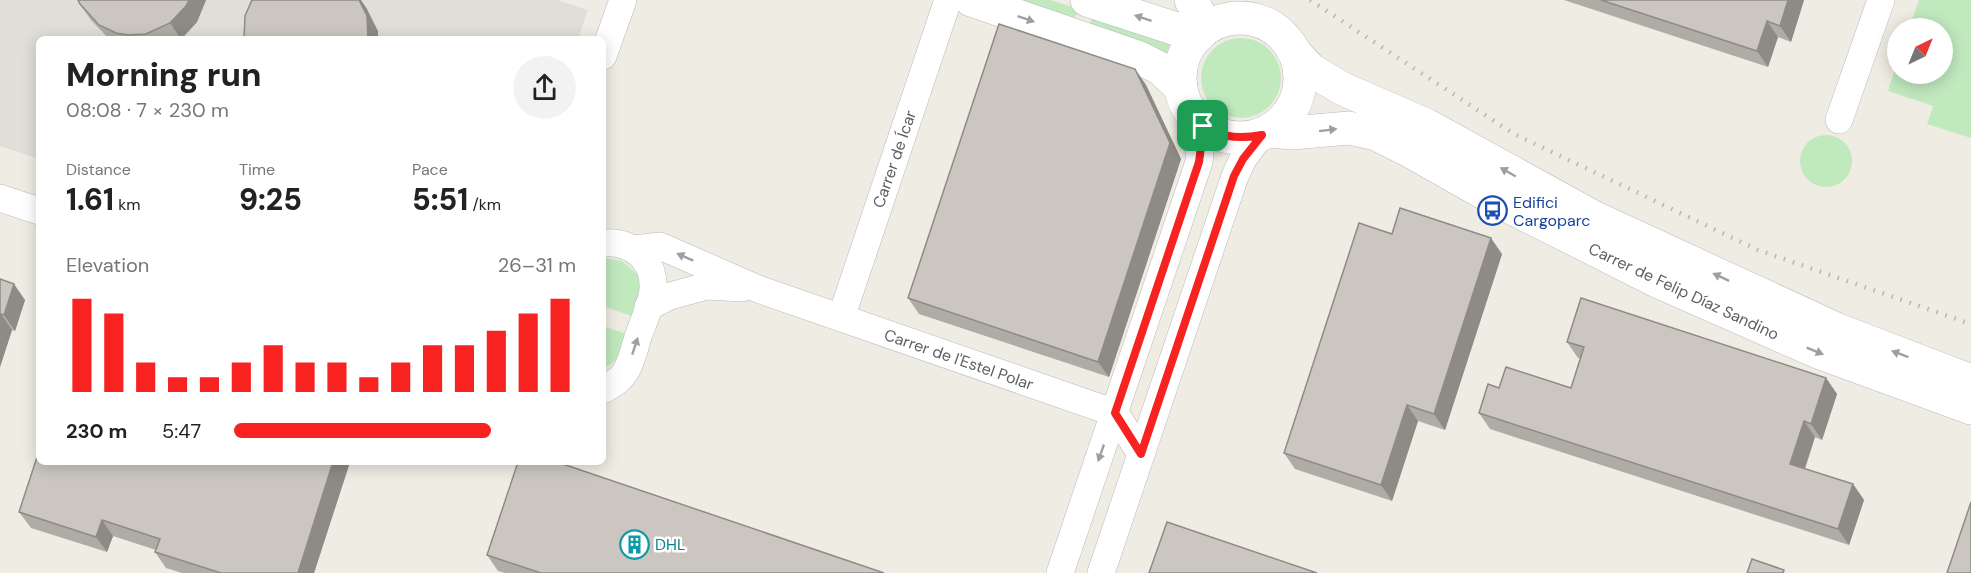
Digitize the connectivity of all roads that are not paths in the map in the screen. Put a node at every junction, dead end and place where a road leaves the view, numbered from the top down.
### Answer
1 (623, 0) edge
2 (948, 0) edge
3 (971, 0) edge
4 (1087, 0) edge
5 (1191, 0) edge
6 (1240, 0) edge
7 (1881, 0) edge
8 (1269, 26) junction
9 (1200, 34) junction
10 (606, 48) edge
11 (1293, 51) junction
12 (1181, 88) junction
13 (1195, 118) junction
14 (1839, 120) dead end
15 (1266, 133) junction
16 (0, 198) edge
17 (36, 210) edge
18 (606, 243) edge
19 (634, 249) junction
20 (758, 289) junction
21 (648, 307) junction
22 (841, 318) junction
23 (1971, 381) edge
24 (606, 388) edge
25 (1971, 408) edge
26 (1115, 413) junction
27 (1141, 454) junction
28 (1060, 573) edge
29 (1101, 573) edge

1 - 10 street
2 - 22 street, Carrer de Ícar
3 -> 12 main road
9 -> 4 main road
5 - 9 main road
6 - 8 main road
7 - 14 street
8 - 9 main road
8 - 11 main road
9 - 12 main road
11 - 15 main road
23 -> 11 main road, Carrer de Felip Díaz Sandino
12 - 13 main road
13 - 15 main road
13 - 26 street
15 -> 25 main road, Carrer de Felip Díaz Sandino
15 - 27 street
16 - 17 street
18 - 19 street, Carrer de l'Estel Polar
20 -> 19 street, Carrer de l'Estel Polar
19 - 21 street
20 - 21 street, Carrer de l'Estel Polar
20 - 22 street, Carrer de l'Estel Polar
24 -> 21 street
22 - 26 street, Carrer de l'Estel Polar
26 - 27 street
26 -> 28 street
27 - 29 street

